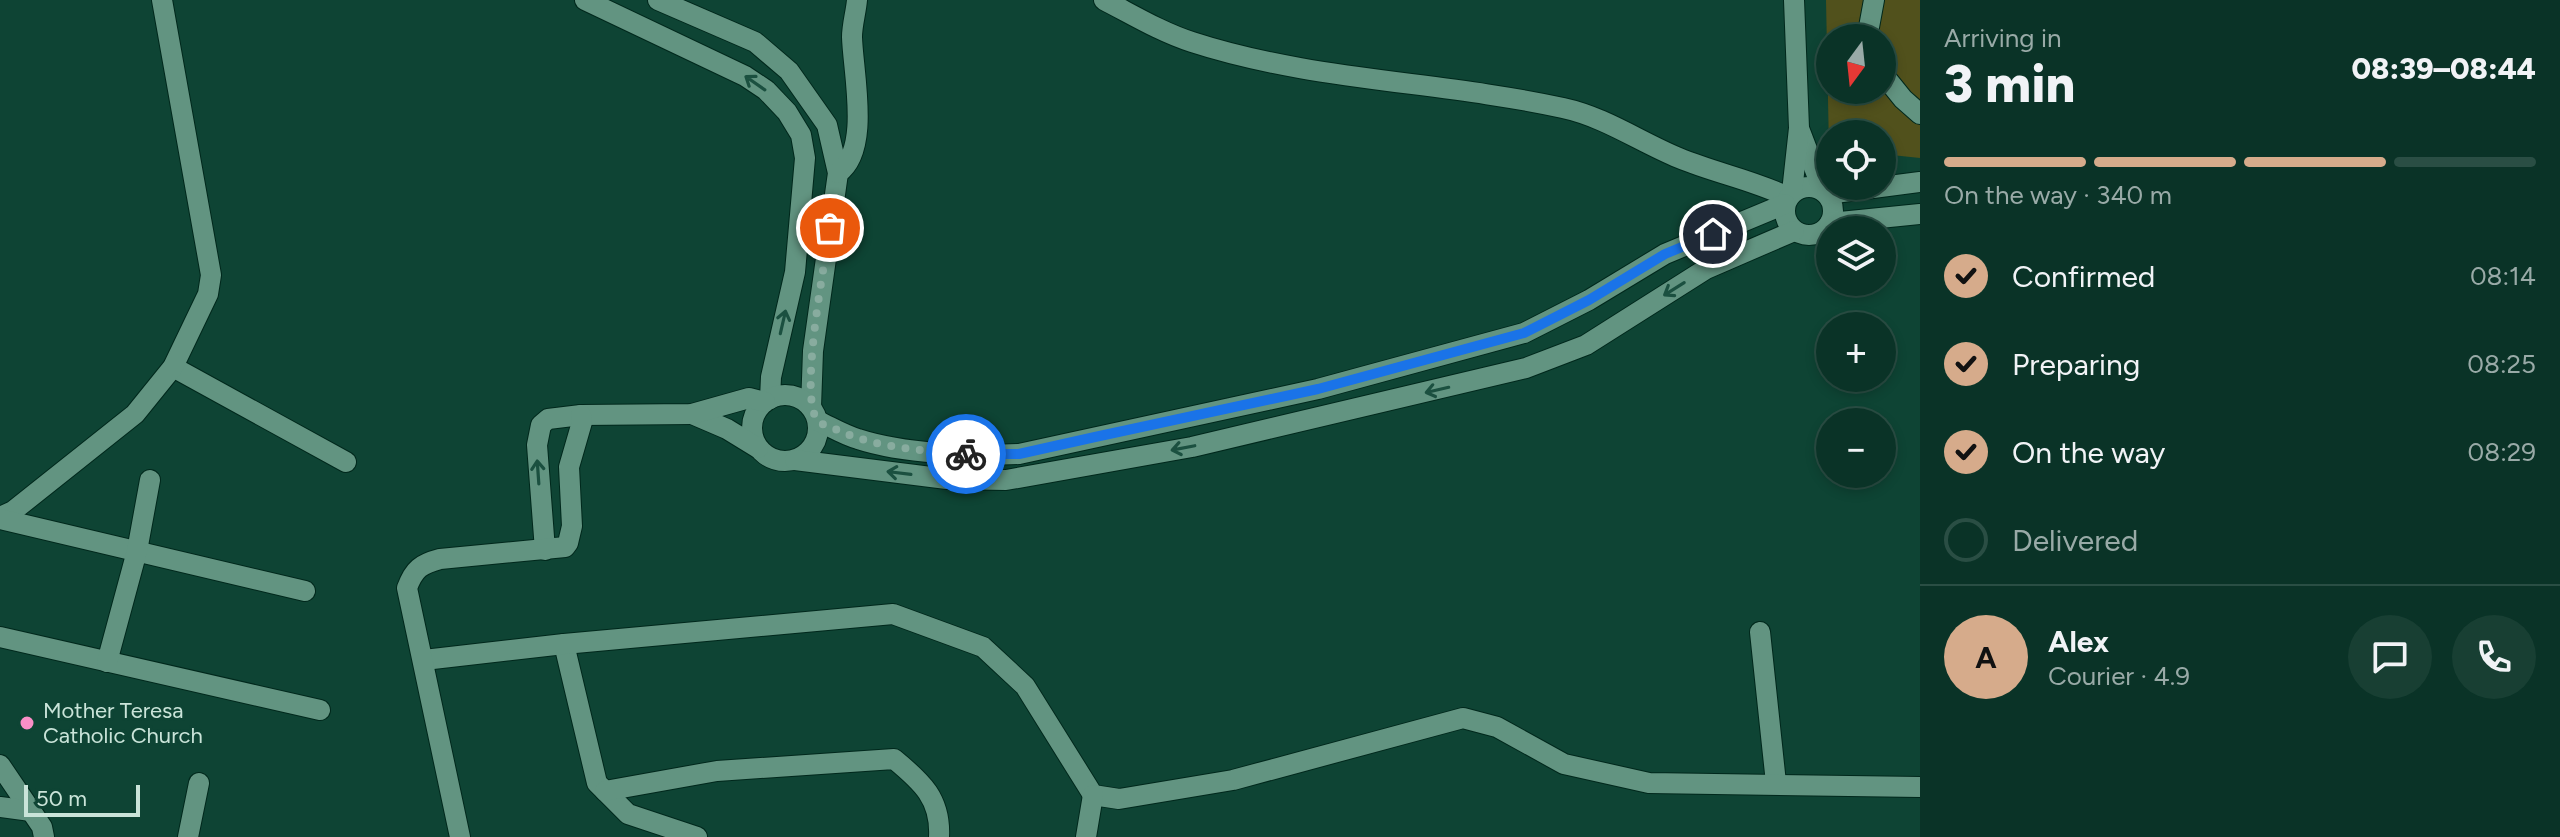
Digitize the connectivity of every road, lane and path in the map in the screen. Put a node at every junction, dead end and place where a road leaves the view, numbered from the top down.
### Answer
1 (162, 0) edge
2 (585, 0) edge
3 (658, 0) edge
4 (857, 0) edge
5 (1104, 0) edge
6 (1794, 0) edge
7 (1874, 0) edge
8 (1870, 24) edge
9 (1896, 90) edge
10 (1920, 114) edge
11 (1799, 128) junction
12 (1816, 170) edge
13 (838, 173) junction
14 (1920, 182) edge
15 (1896, 185) edge
16 (1816, 189) edge
17 (1788, 198) junction
18 (1920, 214) edge
19 (1896, 216) edge
20 (1794, 231) junction
21 (1816, 234) edge
22 (173, 367) junction
23 (768, 400) junction
24 (692, 414) junction
25 (814, 414) junction
26 (581, 415) junction
27 (758, 448) junction
28 (795, 460) junction
29 (346, 462) dead end
30 (150, 480) dead end
31 (0, 518) edge
32 (545, 550) junction
33 (137, 551) junction
34 (305, 591) dead end
35 (1760, 632) dead end
36 (0, 637) edge
37 (564, 644) junction
38 (424, 660) junction
39 (107, 662) junction
40 (320, 710) dead end
41 (0, 765) edge
42 (199, 783) dead end
43 (1776, 783) junction
44 (1920, 787) edge
45 (605, 791) junction
46 (1093, 795) junction
47 (0, 807) edge
48 (31, 811) junction
49 (44, 837) edge
50 (188, 837) edge
51 (460, 837) edge
52 (697, 837) edge
53 (939, 837) edge
54 (1086, 837) edge

1 - 22 street
23 -> 2 street
3 - 13 street
4 - 13 street
5 - 17 street
6 - 11 street
7 - 8 street
9 - 10 street
11 - 12 street
11 - 17 street
13 - 25 street
14 - 15 street
16 - 17 street
17 - 20 street
17 - 25 street
18 - 19 street
20 - 21 street
20 -> 28 street
22 - 29 street
22 - 31 street
23 - 24 street
23 - 25 street
23 - 27 street
24 - 26 street
24 - 27 street
25 - 28 street
26 - 32 street
32 -> 26 street
27 - 28 street
30 - 33 street
31 - 33 street
32 - 38 street
33 - 34 street
33 - 39 street
35 - 43 street
36 - 39 street
37 - 38 street
37 - 45 street
37 - 46 street
38 - 51 street
39 - 40 street
41 - 48 street
42 - 50 street
43 - 44 street
43 - 46 street
45 - 52 street
45 - 53 street
46 - 54 street
47 - 48 street
48 - 49 street

